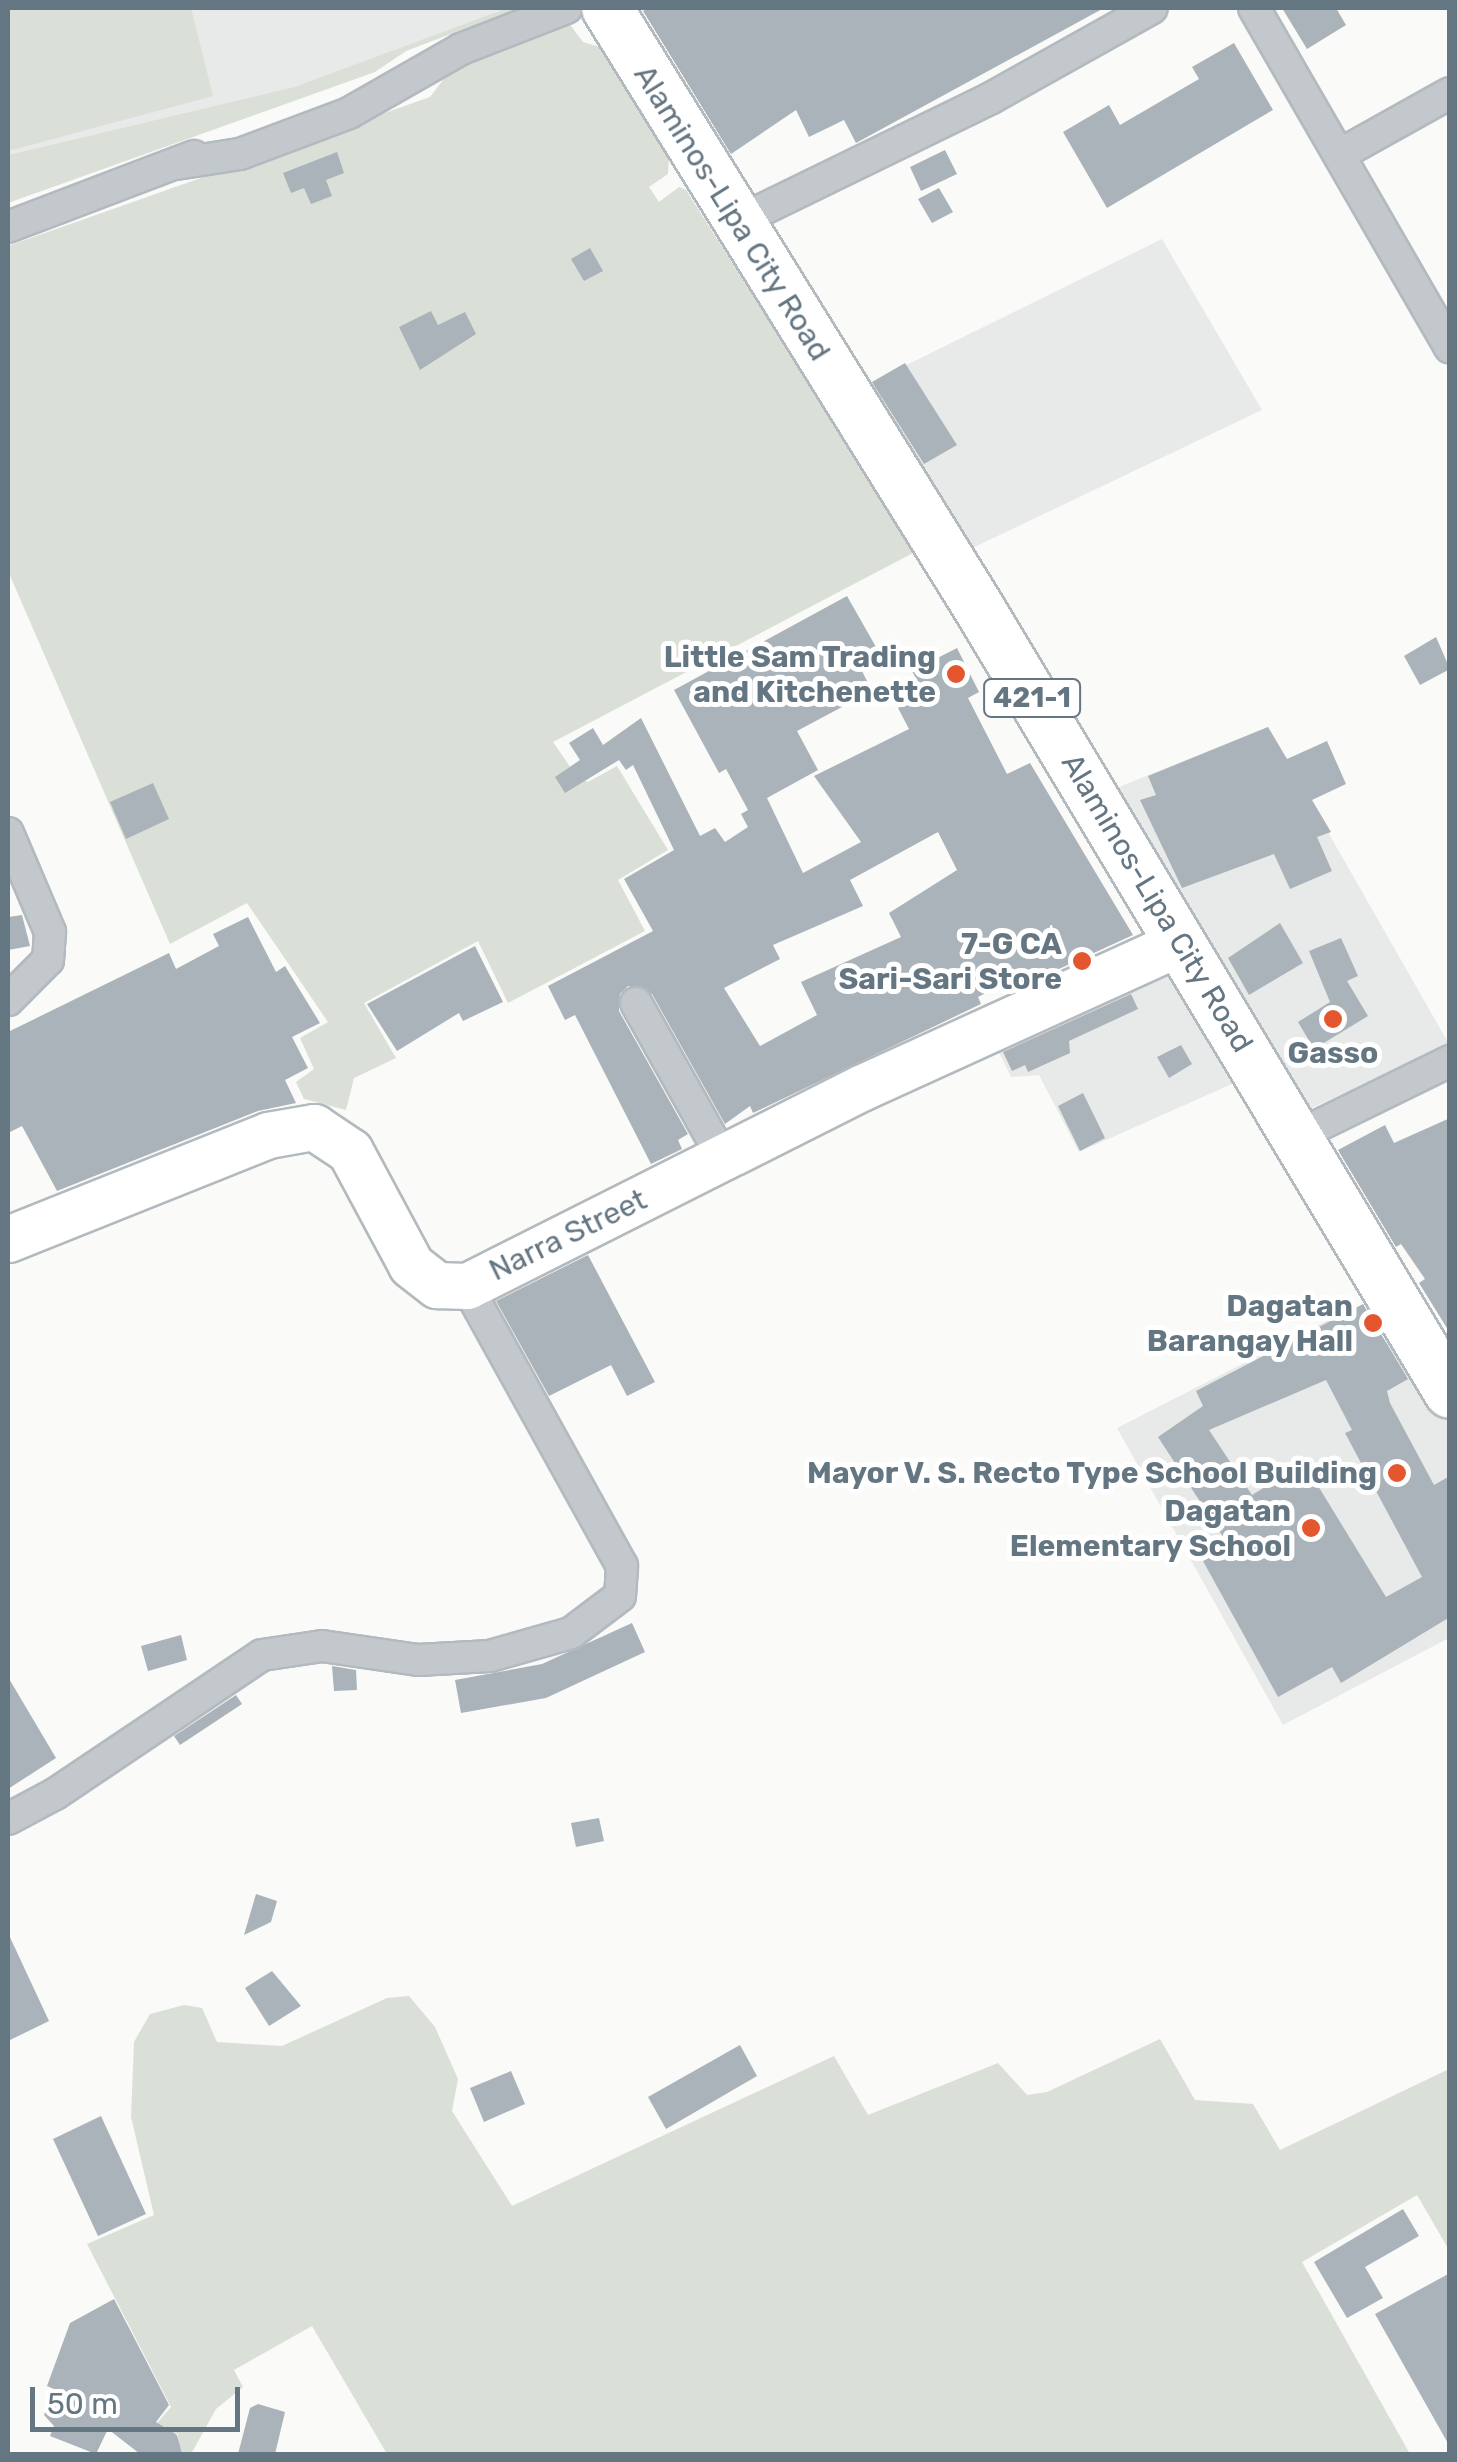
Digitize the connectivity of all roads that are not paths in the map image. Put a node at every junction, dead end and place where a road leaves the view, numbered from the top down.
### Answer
1 (598, 8) edge
2 (1152, 8) edge
3 (1254, 8) edge
4 (1450, 93) edge
5 (1339, 155) junction
6 (736, 223) junction
7 (8, 227) edge
8 (1450, 347) edge
9 (8, 834) edge
10 (1179, 943) junction
11 (8, 1000) edge
12 (636, 1003) dead end
13 (1450, 1061) edge
14 (1299, 1136) junction
15 (723, 1158) junction
16 (8, 1239) edge
17 (467, 1286) junction
18 (1450, 1393) edge
19 (8, 1819) edge

1 - 6 main road, Alaminos-Lipa City Road / 421-1
1 - 7 street
2 - 6 street
3 - 5 street
4 - 5 street
5 - 8 street
6 - 10 main road, Alaminos-Lipa City Road / 421-1
9 - 11 street
10 - 14 main road, Alaminos-Lipa City Road / 421-1
10 - 15 street, Narra Street
12 - 15 street
13 - 14 street
14 - 18 main road, Alaminos-Lipa City Road / 421-1
15 - 17 street, Narra Street
16 - 17 street, Narra Street
17 - 19 street

